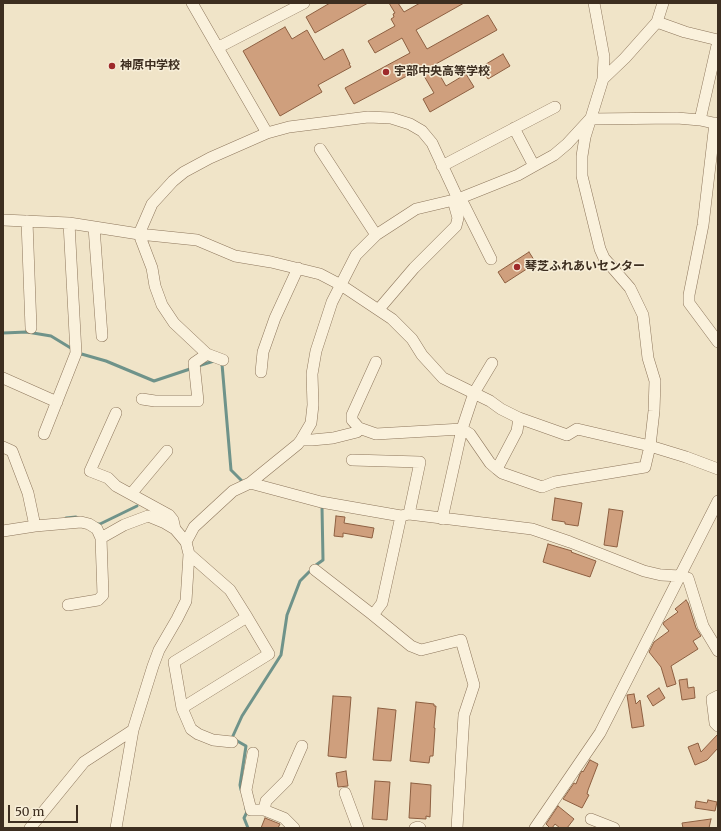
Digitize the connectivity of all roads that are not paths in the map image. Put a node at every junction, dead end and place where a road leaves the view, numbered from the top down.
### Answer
1 (192, 3) edge
2 (304, 3) edge
3 (594, 3) edge
4 (663, 3) edge
5 (658, 22) junction
6 (718, 41) edge
7 (219, 47) junction
8 (603, 79) junction
9 (554, 108) dead end
10 (590, 119) junction
11 (700, 120) junction
12 (717, 124) edge
13 (514, 128) junction
14 (266, 133) junction
15 (320, 149) dead end
16 (442, 166) junction
17 (534, 166) junction
18 (456, 200) junction
19 (3, 220) edge
20 (27, 221) junction
21 (69, 223) junction
22 (94, 227) junction
23 (139, 234) junction
24 (376, 235) junction
25 (491, 259) dead end
26 (298, 268) junction
27 (341, 285) junction
28 (378, 309) junction
29 (31, 328) dead end
30 (102, 336) dead end
31 (718, 342) edge
32 (207, 354) junction
33 (223, 360) dead end
34 (376, 362) dead end
35 (492, 363) dead end
36 (261, 372) dead end
37 (3, 378) edge
38 (474, 393) junction
39 (142, 399) dead end
40 (57, 402) junction
41 (116, 412) dead end
42 (519, 418) junction
43 (359, 428) junction
44 (462, 430) junction
45 (44, 434) dead end
46 (301, 440) junction
47 (650, 446) junction
48 (3, 447) edge
49 (167, 451) dead end
50 (352, 460) dead end
51 (497, 469) junction
52 (718, 469) edge
53 (250, 483) junction
54 (131, 494) junction
55 (718, 501) edge
56 (405, 515) junction
57 (442, 519) junction
58 (35, 526) junction
59 (175, 529) junction
60 (3, 530) edge
61 (101, 538) junction
62 (186, 542) junction
63 (189, 554) junction
64 (316, 570) dead end
65 (681, 576) junction
66 (68, 604) dead end
67 (373, 615) junction
68 (247, 617) junction
69 (717, 645) edge
70 (718, 696) edge
71 (182, 708) junction
72 (718, 726) edge
73 (133, 730) junction
74 (232, 742) dead end
75 (302, 746) dead end
76 (253, 753) dead end
77 (345, 793) dead end
78 (264, 810) junction
79 (591, 819) dead end
80 (30, 828) edge
81 (116, 828) edge
82 (294, 828) edge
83 (358, 828) edge
84 (415, 828) edge
85 (420, 828) edge
86 (457, 828) edge
87 (535, 828) edge
88 (614, 828) edge

1 - 7 street
2 - 7 street
3 - 8 street
4 - 5 street
5 - 6 street
5 - 8 street
6 - 11 street
7 - 14 street
8 - 10 street
9 - 13 street
10 - 11 street
10 - 17 street
10 - 47 street
11 - 12 street
12 - 31 street
13 - 16 street
13 - 17 street
14 - 16 street
14 - 23 street
15 - 24 street
16 - 18 street
17 - 18 street
18 - 24 street
18 - 25 street
18 - 28 street
19 - 20 street
20 - 21 street
20 - 29 street
21 - 22 street
21 - 40 street
22 - 23 street
22 - 30 street
23 - 26 street
23 - 32 street
24 - 27 street
26 - 27 street
26 - 36 street
27 - 28 street
27 - 46 street
28 - 38 street
32 - 33 street
32 - 39 street
34 - 43 street
35 - 38 street
37 - 40 street
38 - 42 street
38 - 44 street
40 - 45 street
41 - 54 street
42 - 47 street
42 - 51 street
43 - 44 street
43 - 46 street
44 - 51 street
44 - 57 street
46 - 53 street
47 - 51 street
47 - 52 street
48 - 58 street
49 - 54 street
50 - 56 street
53 - 56 street
53 - 62 street
54 - 59 street
55 - 65 street
56 - 57 street
56 - 67 street
57 - 65 street
58 - 60 street
58 - 61 street
59 - 61 street
59 - 62 street
61 - 66 street
62 - 63 street
63 - 68 street
63 - 73 street
64 - 67 street
65 - 69 street
65 - 87 street
67 - 86 street
68 - 71 street
68 - 71 street
70 - 72 street
71 - 74 street
73 - 80 street
73 - 81 street
75 - 78 street
76 - 78 street
77 - 83 street
78 - 82 street
79 - 88 street
84 - 85 street

